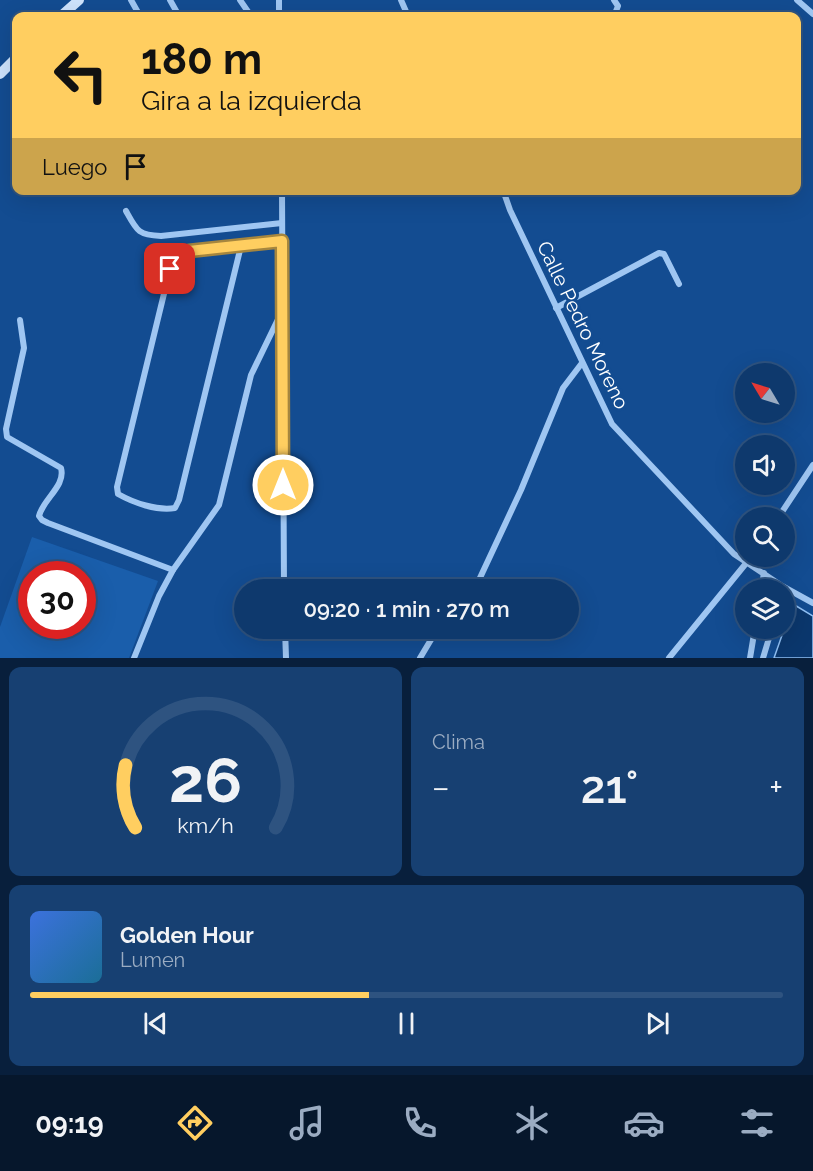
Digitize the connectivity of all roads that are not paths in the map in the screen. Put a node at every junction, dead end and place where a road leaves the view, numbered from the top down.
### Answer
1 (79, 0) edge
2 (797, 0) edge
3 (66, 12) edge
4 (813, 14) edge
5 (12, 62) edge
6 (0, 74) edge
7 (282, 195) edge
8 (504, 195) edge
9 (126, 211) dead end
10 (282, 223) junction
11 (282, 241) junction
12 (241, 246) junction
13 (679, 284) dead end
14 (283, 308) junction
15 (556, 308) junction
16 (20, 321) dead end
17 (582, 363) junction
18 (813, 465) edge
19 (785, 507) edge
20 (735, 555) edge
21 (744, 567) edge
22 (754, 567) edge
23 (174, 570) junction
24 (764, 573) junction
25 (284, 579) edge
26 (478, 579) edge
27 (763, 579) edge
28 (771, 579) edge
29 (795, 594) edge
30 (813, 603) edge
31 (285, 639) edge
32 (431, 639) edge
33 (753, 639) edge
34 (769, 639) edge
35 (134, 658) edge
36 (286, 658) edge
37 (420, 658) edge
38 (669, 658) edge
39 (750, 658) edge
40 (763, 658) edge

1 - 3 main road
2 - 4 street
5 - 6 main road
7 - 10 street
8 - 15 street, Calle Pedro Moreno
9 - 10 street
10 - 11 street
11 - 12 street
11 - 14 street
12 - 12 street
13 - 15 street
14 - 23 street
14 - 25 street
15 - 17 street, Calle Pedro Moreno
16 - 23 street
17 - 20 street, Calle Pedro Moreno
17 - 26 street
18 - 19 street
21 - 38 street
22 - 24 street, Calle Pedro Moreno
23 - 35 street
24 - 27 street
24 - 28 street, Calle Pedro Moreno
29 - 30 street, Calle Pedro Moreno
31 - 36 street
32 - 37 street
33 - 39 street
34 - 40 street

